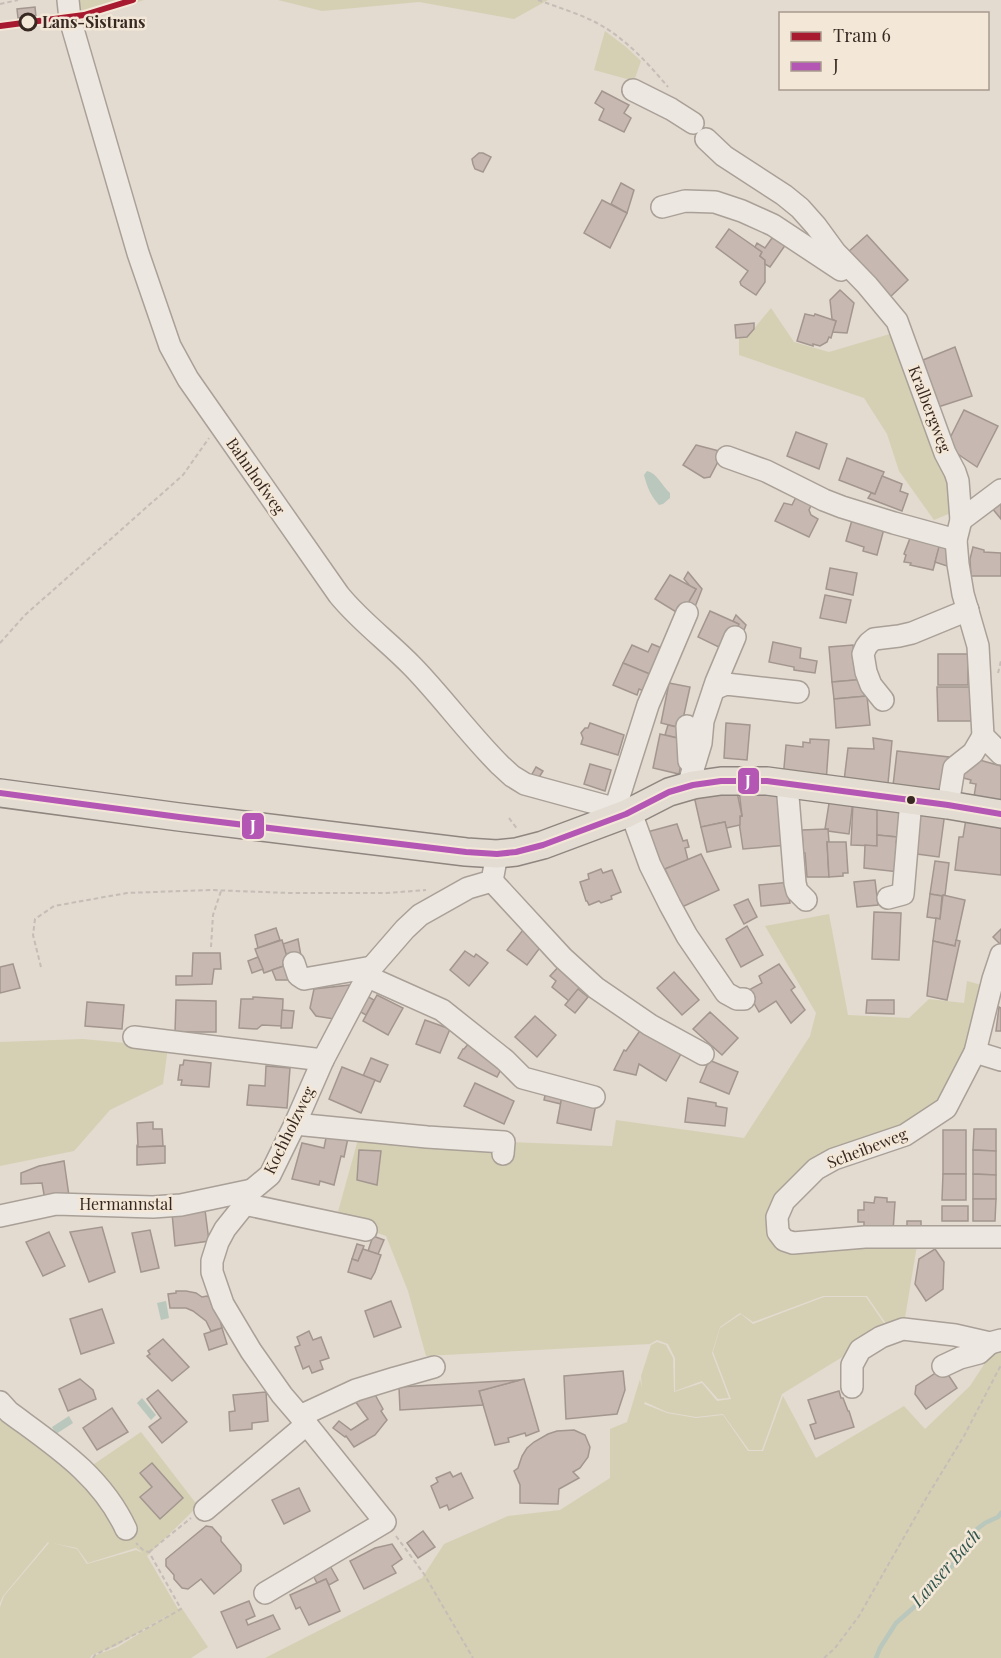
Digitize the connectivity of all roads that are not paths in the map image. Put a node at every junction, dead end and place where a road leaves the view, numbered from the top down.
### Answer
1 (68, 0) edge
2 (633, 90) dead end
3 (662, 207) dead end
4 (867, 285) junction
5 (727, 457) dead end
6 (1001, 490) edge
7 (959, 530) junction
8 (968, 610) junction
9 (687, 613) dead end
10 (735, 637) dead end
11 (714, 689) junction
12 (798, 692) dead end
13 (883, 700) dead end
14 (687, 726) dead end
15 (630, 733) dead end
16 (983, 736) junction
17 (1001, 754) edge
18 (692, 781) junction
19 (787, 784) junction
20 (0, 793) edge
21 (911, 800) junction
22 (948, 805) junction
23 (616, 810) junction
24 (1001, 814) edge
25 (497, 854) junction
26 (492, 881) junction
27 (888, 898) dead end
28 (806, 900) dead end
29 (1001, 955) edge
30 (294, 963) dead end
31 (369, 972) junction
32 (744, 999) dead end
33 (134, 1037) dead end
34 (975, 1052) junction
35 (703, 1054) dead end
36 (323, 1060) junction
37 (1001, 1060) edge
38 (594, 1097) dead end
39 (295, 1124) junction
40 (503, 1154) dead end
41 (248, 1197) junction
42 (0, 1216) edge
43 (366, 1230) dead end
44 (1001, 1237) edge
45 (995, 1341) edge
46 (943, 1366) dead end
47 (434, 1367) dead end
48 (852, 1387) dead end
49 (0, 1402) edge
50 (303, 1420) junction
51 (206, 1510) road end
52 (126, 1529) dead end
53 (265, 1593) dead end

1 - 23 street, Bahnhofweg
2 - 4 street, Kralbergweg
3 - 4 street
4 - 7 street, Kralbergweg
5 - 7 street
6 - 7 street
7 - 8 street, Kralbergweg
8 - 13 street
8 - 16 street, Kralbergweg
9 - 23 street
10 - 11 street
11 - 12 street
11 - 18 street
14 - 18 street
15 - 23 street
16 - 17 street
16 - 22 street
18 - 19 main road
18 - 23 main road
19 - 21 main road
19 - 28 street
20 - 25 main road
21 - 22 main road
21 - 27 street
22 - 24 main road
23 - 25 main road
23 - 32 street
25 - 26 street
26 - 31 street, Kochholzweg
26 - 35 street
29 - 34 street, Scheibeweg
30 - 31 street
31 - 36 street, Kochholzweg
31 - 38 street
33 - 36 street
34 - 37 street
34 - 44 street, Scheibeweg
36 - 39 street, Kochholzweg
39 - 40 street
39 - 41 street, Kochholzweg
41 - 42 street, Hermannstal
41 - 43 street
41 - 50 street, Kochholzweg
45 - 46 street
45 - 48 street
47 - 50 street
49 - 52 street
50 - 51 street
50 - 53 street, Kochholzweg

